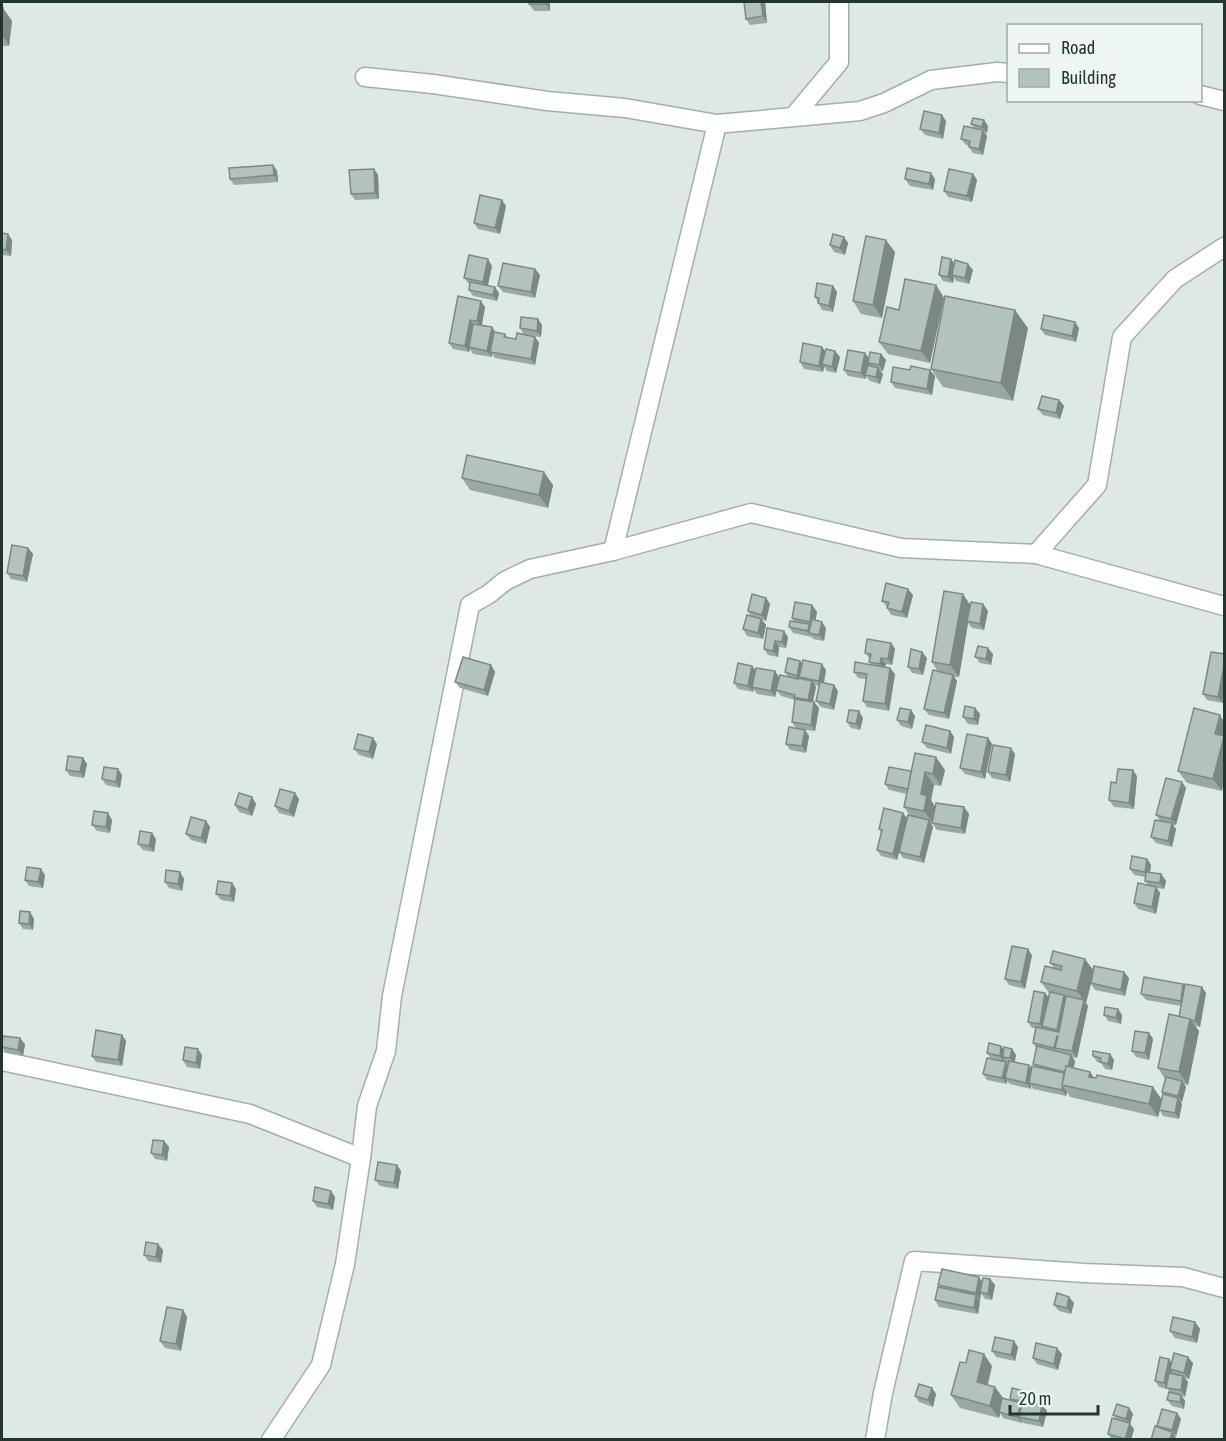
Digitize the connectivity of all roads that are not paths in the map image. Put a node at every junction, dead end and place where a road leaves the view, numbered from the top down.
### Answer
1 (840, 2) edge
2 (1007, 73) edge
3 (365, 76) dead end
4 (1202, 96) edge
5 (1224, 101) edge
6 (794, 116) junction
7 (717, 124) junction
8 (1224, 247) edge
9 (613, 551) junction
10 (1036, 554) junction
11 (1224, 606) edge
12 (2, 1061) edge
13 (361, 1158) junction
14 (1224, 1288) edge
15 (270, 1440) edge
16 (875, 1440) edge

1 - 6 street
2 - 6 street
3 - 7 street
4 - 5 street
6 - 7 street
7 - 9 street
8 - 10 street
9 - 10 street
9 - 13 street
10 - 11 street
12 - 13 street
13 - 15 street
14 - 16 street

